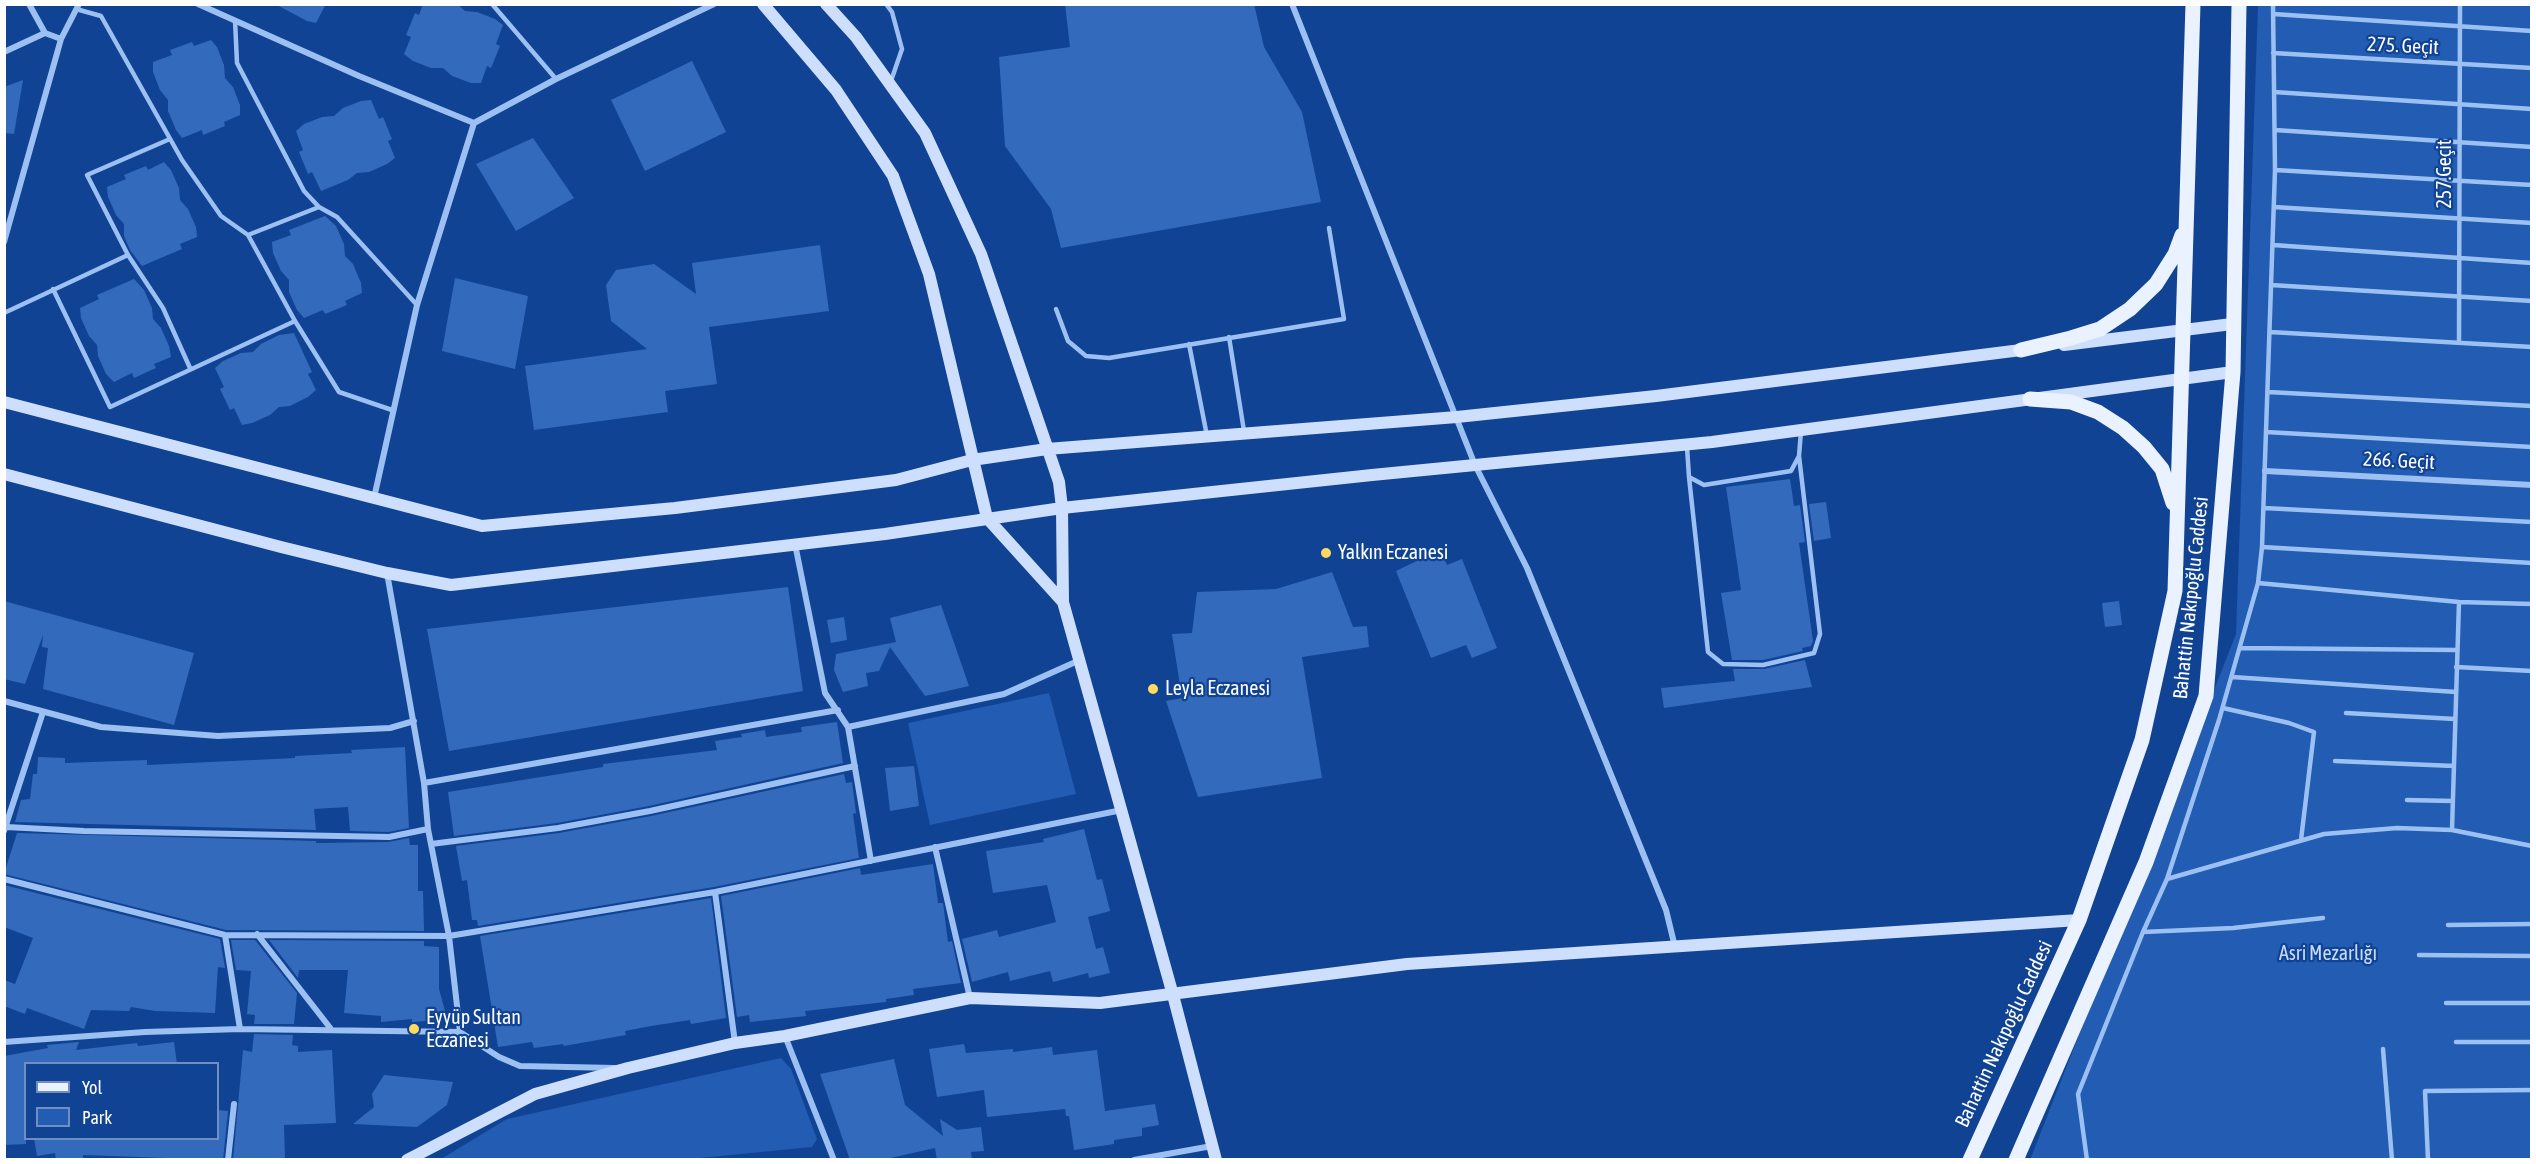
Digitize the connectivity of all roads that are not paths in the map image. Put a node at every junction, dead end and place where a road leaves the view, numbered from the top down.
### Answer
1 (29, 4) edge
2 (198, 4) edge
3 (492, 4) edge
4 (763, 4) edge
5 (826, 4) edge
6 (886, 4) edge
7 (1292, 4) edge
8 (2193, 4) edge
9 (2239, 4) edge
10 (2273, 4) edge
11 (2460, 4) edge
12 (708, 6) edge
13 (77, 7) edge
14 (2273, 15) junction
15 (235, 20) junction
16 (2460, 27) junction
17 (2532, 32) edge
18 (45, 33) junction
19 (61, 39) junction
20 (4, 52) edge
21 (2273, 53) junction
22 (2460, 64) junction
23 (2532, 68) edge
24 (556, 79) junction
25 (890, 84) junction
26 (2274, 92) junction
27 (2460, 104) junction
28 (2532, 109) edge
29 (474, 123) junction
30 (2275, 130) junction
31 (170, 139) junction
32 (2460, 142) junction
33 (2532, 147) edge
34 (2275, 170) junction
35 (2460, 180) junction
36 (2532, 185) edge
37 (319, 207) junction
38 (2274, 207) junction
39 (2460, 219) junction
40 (2187, 221) junction
41 (2532, 223) edge
42 (1329, 228) dead end
43 (248, 235) junction
44 (4, 242) edge
45 (2273, 245) junction
46 (128, 255) junction
47 (2460, 258) junction
48 (2532, 263) edge
49 (2271, 285) junction
50 (53, 289) junction
51 (2459, 296) junction
52 (2532, 301) edge
53 (417, 305) junction
54 (1056, 309) dead end
55 (4, 313) edge
56 (295, 321) junction
57 (2232, 324) junction
58 (2184, 332) junction
59 (2270, 332) junction
60 (1229, 337) junction
61 (2459, 343) junction
62 (1189, 344) junction
63 (2532, 347) edge
64 (2021, 350) junction
65 (190, 368) junction
66 (2233, 372) junction
67 (2182, 378) junction
68 (2268, 392) junction
69 (2030, 399) junction
70 (4, 402) edge
71 (2532, 406) edge
72 (392, 410) junction
73 (1457, 417) junction
74 (1801, 430) junction
75 (2266, 432) junction
76 (1244, 434) junction
77 (1207, 437) junction
78 (1687, 444) junction
79 (2532, 447) edge
80 (1047, 449) junction
81 (1799, 456) junction
82 (972, 460) junction
83 (1475, 465) junction
84 (2265, 471) junction
85 (4, 474) edge
86 (1689, 477) junction
87 (2532, 485) edge
88 (374, 498) junction
89 (1062, 508) junction
90 (2264, 508) junction
91 (987, 518) junction
92 (2532, 522) edge
93 (2177, 527) junction
94 (795, 544) junction
95 (2262, 547) junction
96 (2532, 562) edge
97 (387, 573) junction
98 (2258, 583) junction
99 (1063, 602) junction
100 (2459, 602) junction
101 (2532, 604) edge
102 (2240, 648) junction
103 (2456, 650) junction
104 (1080, 660) junction
105 (2456, 667) junction
106 (2532, 671) edge
107 (2232, 677) junction
108 (2456, 692) junction
109 (4, 701) edge
110 (2223, 708) junction
111 (838, 710) junction
112 (43, 711) junction
113 (2346, 713) dead end
114 (2455, 719) junction
115 (414, 721) junction
116 (849, 727) junction
117 (2335, 761) dead end
118 (855, 766) junction
119 (2454, 766) junction
120 (424, 783) junction
121 (2407, 800) dead end
122 (2453, 801) junction
123 (1122, 810) junction
124 (5, 829) edge
125 (428, 829) junction
126 (2452, 830) junction
127 (2301, 840) junction
128 (431, 844) junction
129 (2532, 846) edge
130 (936, 847) junction
131 (871, 861) junction
132 (4, 879) edge
133 (2167, 879) junction
134 (715, 892) junction
135 (2323, 918) dead end
136 (2079, 920) junction
137 (2532, 924) edge
138 (2448, 925) dead end
139 (2143, 932) junction
140 (256, 934) junction
141 (225, 935) junction
142 (448, 936) junction
143 (1674, 947) junction
144 (2419, 955) dead end
145 (2532, 956) edge
146 (1173, 995) junction
147 (970, 998) junction
148 (2446, 1003) dead end
149 (2532, 1003) edge
150 (240, 1029) junction
151 (331, 1029) junction
152 (460, 1032) junction
153 (785, 1036) junction
154 (4, 1042) edge
155 (2456, 1042) dead end
156 (2532, 1042) edge
157 (735, 1043) junction
158 (2383, 1049) dead end
159 (628, 1068) junction
160 (2532, 1090) edge
161 (234, 1104) dead end
162 (1212, 1146) junction
163 (228, 1160) edge
164 (407, 1160) edge
165 (834, 1160) edge
166 (1134, 1160) edge
167 (1216, 1160) edge
168 (1970, 1160) edge
169 (2016, 1160) edge
170 (2087, 1160) edge
171 (2392, 1160) edge
172 (2428, 1160) edge

1 - 18 street
2 - 15 street
3 - 24 lane
4 - 82 main road
5 - 25 main road
6 - 25 lane
7 - 73 street
8 - 40 main road, Bahattin Nakıpoğlu Caddesi
9 - 57 main road, Bahattin Nakıpoğlu Caddesi
10 - 14 lane
11 - 16 lane, 257.Geçit
12 - 24 street
13 - 19 street
13 - 31 lane
14 - 16 lane
14 - 21 lane
15 - 29 street
15 - 37 lane
16 - 17 lane
16 - 22 lane, 257.Geçit
18 - 19 street
18 - 20 street
19 - 44 street
21 - 22 lane, 275. Geçit
21 - 26 lane
22 - 23 lane, 275. Geçit
22 - 27 lane, 257.Geçit
24 - 29 street
25 - 80 main road
26 - 27 lane
26 - 30 lane
27 - 28 lane
27 - 32 lane, 257.Geçit
29 - 53 street
30 - 32 lane
30 - 34 lane
31 - 43 lane
31 - 46 lane
32 - 33 lane
32 - 35 lane, 257.Geçit
34 - 35 lane
34 - 38 lane
35 - 36 lane
35 - 39 lane, 257.Geçit
37 - 43 lane
37 - 53 lane
38 - 39 lane
38 - 45 lane
39 - 41 lane
39 - 47 lane, 257.Geçit
40 - 58 main road, Bahattin Nakıpoğlu Caddesi
40 - 64 main road
42 - 60 lane
43 - 56 lane
45 - 47 lane
45 - 49 lane
46 - 50 lane
46 - 65 lane
47 - 48 lane
47 - 51 lane, 257.Geçit
49 - 51 lane
49 - 59 lane
50 - 55 lane
50 - 65 lane
51 - 52 lane
51 - 61 lane, 257.Geçit
53 - 72 street
54 - 62 lane
56 - 65 lane
56 - 72 lane
57 - 58 main road
57 - 66 main road, Bahattin Nakıpoğlu Caddesi
58 - 64 main road
58 - 67 main road, Bahattin Nakıpoğlu Caddesi
59 - 61 lane
59 - 68 lane
60 - 62 lane
60 - 76 lane
61 - 63 lane
62 - 77 lane
64 - 73 main road
66 - 67 main road
66 - 169 main road, Bahattin Nakıpoğlu Caddesi
67 - 69 main road
67 - 93 main road, Bahattin Nakıpoğlu Caddesi
68 - 71 lane
68 - 75 lane
69 - 74 main road
69 - 93 main road
70 - 88 main road
72 - 88 street
73 - 76 main road
73 - 83 street
74 - 78 main road
74 - 81 lane
75 - 79 lane
75 - 84 lane
76 - 77 main road
77 - 80 main road
78 - 83 main road
78 - 86 lane
80 - 82 main road
80 - 89 main road
81 - 86 lane
81 - 86 lane
82 - 88 main road
82 - 91 main road
83 - 89 main road
83 - 143 street
84 - 87 street, 266. Geçit
84 - 90 lane
85 - 97 main road
89 - 91 main road
89 - 99 main road
90 - 92 lane
90 - 95 lane
91 - 94 main road
91 - 99 main road
93 - 136 main road, Bahattin Nakıpoğlu Caddesi
94 - 97 main road
94 - 111 street
95 - 96 lane
95 - 98 lane
97 - 115 street
98 - 100 lane
98 - 102 lane
99 - 104 main road
100 - 101 lane
100 - 103 lane
102 - 103 lane
102 - 107 lane
103 - 105 lane
104 - 116 street
104 - 123 main road
105 - 106 lane
105 - 108 lane
107 - 108 lane
107 - 110 lane
108 - 114 lane
109 - 112 street
110 - 127 lane
110 - 133 lane
111 - 116 street
111 - 120 street
112 - 115 street
112 - 124 street
113 - 114 lane
114 - 119 lane
115 - 120 street
116 - 118 street
117 - 119 lane
118 - 128 street
118 - 131 street
119 - 122 lane
120 - 125 street
121 - 122 lane
122 - 126 lane
123 - 130 street
123 - 146 main road
124 - 125 street
125 - 128 street
126 - 127 lane
126 - 129 lane
127 - 133 lane
128 - 142 street
130 - 131 street
130 - 147 street
131 - 134 street
132 - 141 street
133 - 139 lane
134 - 142 street
134 - 157 street
135 - 139 lane
136 - 143 main road
136 - 168 main road, Bahattin Nakıpoğlu Caddesi
137 - 138 lane
139 - 170 lane
140 - 141 street
140 - 142 street
140 - 151 street
141 - 150 street
142 - 152 street
143 - 146 main road
144 - 145 lane
146 - 147 main road
146 - 162 main road
147 - 153 main road
148 - 149 lane
150 - 151 street
150 - 154 street
151 - 152 street
152 - 159 street
153 - 157 main road
153 - 165 street
155 - 156 lane
157 - 159 main road
158 - 171 lane
159 - 164 main road
160 - 172 lane
161 - 163 street
162 - 166 street
162 - 167 main road

